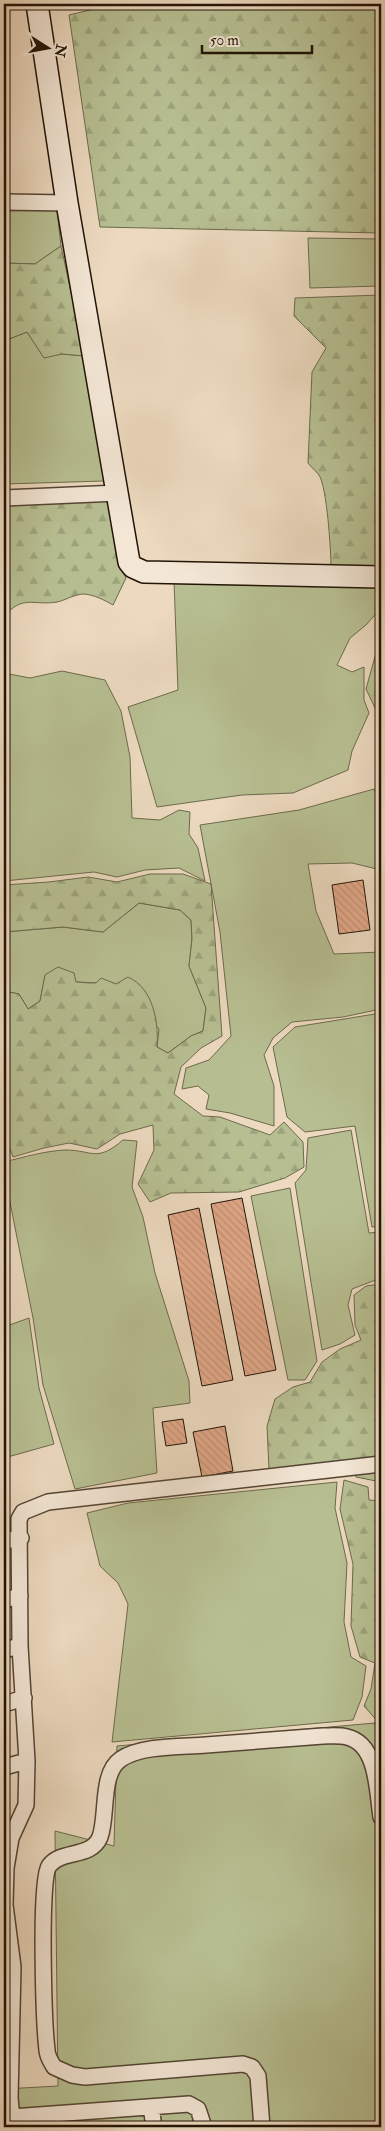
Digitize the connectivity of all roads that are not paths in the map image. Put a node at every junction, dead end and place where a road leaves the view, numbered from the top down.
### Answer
1 (37, 4) edge
2 (4, 202) edge
3 (67, 203) junction
4 (118, 493) junction
5 (4, 498) edge
6 (381, 577) edge
7 (381, 1464) edge
8 (21, 1538) junction
9 (4, 1541) edge
10 (20, 1596) junction
11 (4, 1600) edge
12 (20, 1646) junction
13 (4, 1650) edge
14 (24, 1698) junction
15 (4, 1704) edge
16 (27, 1761) junction
17 (4, 1767) edge
18 (381, 1817) edge
19 (4, 1905) edge
20 (8, 1968) edge
21 (7, 2098) edge
22 (151, 2107) junction
23 (51, 2120) edge
24 (12, 2122) edge
25 (154, 2127) edge
26 (204, 2127) edge
27 (262, 2127) edge

1 - 3 street
2 - 3 street
3 - 4 street
4 - 5 street
4 - 6 street
7 - 8 street
8 - 9 street
8 - 10 street
10 - 11 street
10 - 12 street
12 - 13 street
12 - 14 street
14 - 15 street
14 - 16 street
16 - 17 street
16 - 19 street
18 - 27 street
19 - 20 street
20 - 21 street
21 - 24 street
22 - 23 street
22 - 25 street
22 - 26 street
23 - 24 street

